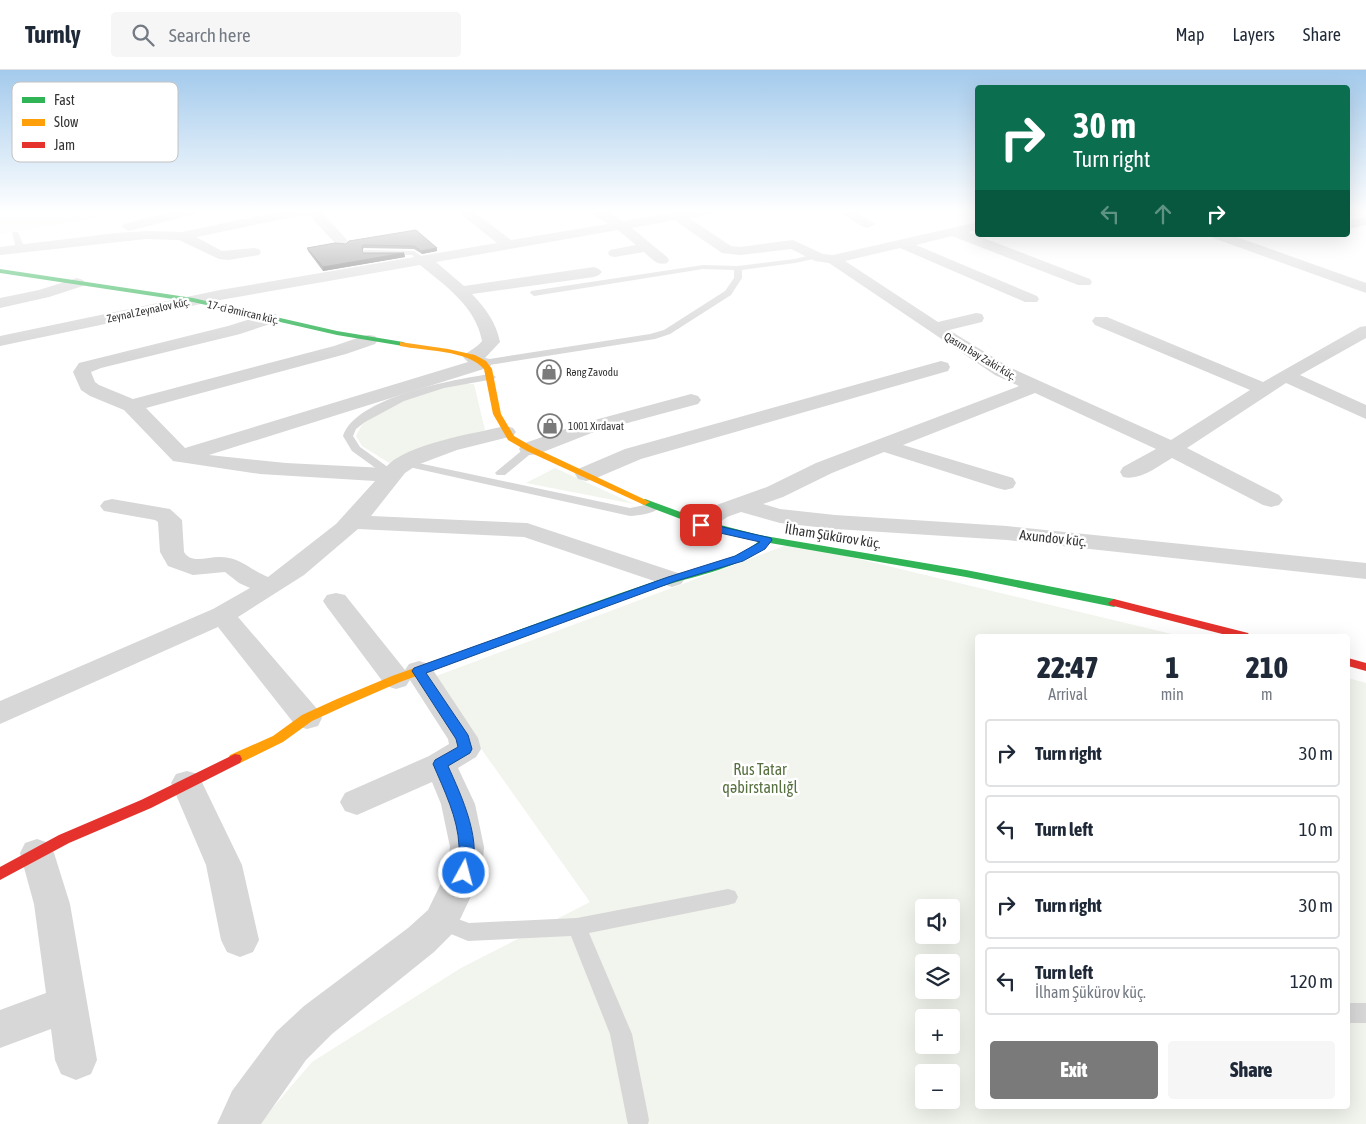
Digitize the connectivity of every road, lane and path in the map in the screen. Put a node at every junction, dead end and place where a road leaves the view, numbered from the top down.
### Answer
1 (266, 259) edge
2 (434, 259) edge
3 (808, 259) edge
4 (827, 259) edge
5 (939, 259) edge
6 (1025, 259) edge
7 (1286, 259) edge
8 (424, 261) junction
9 (738, 268) junction
10 (0, 271) edge
11 (1366, 271) edge
12 (594, 272) dead end
13 (980, 276) junction
14 (1339, 278) junction
15 (956, 282) dead end
16 (1084, 282) dead end
17 (77, 283) junction
18 (296, 283) junction
19 (1366, 288) edge
20 (460, 291) junction
21 (534, 293) dead end
22 (1031, 299) dead end
23 (193, 300) junction
24 (0, 303) edge
25 (270, 318) junction
26 (976, 318) dead end
27 (1101, 321) dead end
28 (935, 328) junction
29 (1366, 331) edge
30 (369, 340) junction
31 (0, 341) edge
32 (482, 366) junction
33 (941, 367) dead end
34 (1284, 376) junction
35 (1034, 387) junction
36 (1264, 389) junction
37 (691, 400) dead end
38 (131, 406) junction
39 (1366, 413) edge
40 (506, 432) junction
41 (882, 445) junction
42 (1172, 449) junction
43 (530, 450) junction
44 (182, 456) junction
45 (398, 469) junction
46 (1131, 472) dead end
47 (501, 473) dead end
48 (586, 474) junction
49 (1005, 483) dead end
50 (1271, 500) dead end
51 (741, 504) junction
52 (112, 506) dead end
53 (655, 507) junction
54 (352, 522) junction
55 (701, 525) junction
56 (767, 540) junction
57 (1366, 571) edge
58 (672, 579) junction
59 (269, 587) junction
60 (336, 601) dead end
61 (222, 615) junction
62 (1236, 634) edge
63 (1350, 663) edge
64 (1366, 667) edge
65 (407, 675) junction
66 (1, 710) edge
67 (307, 718) junction
68 (440, 764) junction
69 (187, 783) junction
70 (357, 802) dead end
71 (37, 853) junction
72 (0, 874) edge
73 (728, 897) dead end
74 (441, 921) junction
75 (577, 927) junction
76 (240, 940) dead end
77 (68, 1004) junction
78 (1350, 1013) edge
79 (1366, 1014) edge
80 (0, 1029) edge
81 (76, 1060) dead end
82 (638, 1120) dead end
83 (239, 1124) edge

1 - 18 street
2 - 8 street, Zeynal Zeynalov küç.
3 - 9 lane
4 - 28 street, Qasım bəy Zakir küç.
5 - 13 street
6 - 16 street
7 - 14 street
8 - 18 street, Zeynal Zeynalov küç.
8 - 20 street
9 - 21 lane
9 - 32 lane
10 - 17 street, 17-ci Əmircan küç.
11 - 14 street
12 - 20 street
13 - 15 street
13 - 22 street
14 - 19 street
17 - 23 street, 17-ci Əmircan küç.
17 - 24 street
18 - 23 street, Zeynal Zeynalov küç.
20 - 32 street
23 - 25 street, 17-ci Əmircan küç.
23 - 31 street, Zeynal Zeynalov küç.
25 - 30 street, 17-ci Əmircan küç.
25 - 38 street
26 - 28 street
27 - 36 street
28 - 35 street, Qasım bəy Zakir küç.
29 - 34 street
30 - 32 street, 17-ci Əmircan küç.
30 - 38 street
32 - 40 street, İlham Şükürov küç.
32 - 44 street
32 - 45 lane
33 - 48 street
34 - 36 street
34 - 39 street
35 - 41 street
35 - 42 street, Qasım bəy Zakir küç.
36 - 42 street
37 - 43 street
38 - 44 street
40 - 43 street, İlham Şükürov küç.
40 - 45 street
41 - 49 street
41 - 51 street
42 - 46 street
42 - 50 street, Qasım bəy Zakir küç.
43 - 47 lane
43 - 48 street, İlham Şükürov küç.
44 - 45 street
45 - 53 lane
45 - 54 street
48 - 53 street, İlham Şükürov küç.
51 - 55 street
51 - 57 street, Axundov küç.
52 - 59 street
53 - 55 street, İlham Şükürov küç.
54 - 58 street
54 - 59 street
55 - 56 street, İlham Şükürov küç.
56 - 58 street
56 - 62 street, İlham Şükürov küç.
58 - 65 street
59 - 61 street
60 - 65 street
61 - 66 street
61 - 67 street
63 - 64 street
65 - 67 street
65 - 68 street
67 - 69 street
68 - 70 street
68 - 74 street
69 - 71 street
69 - 76 street
71 - 72 street
71 - 77 street
73 - 75 lane
74 - 75 lane
74 - 83 street
75 - 82 lane
77 - 80 street
77 - 81 street
78 - 79 lane

